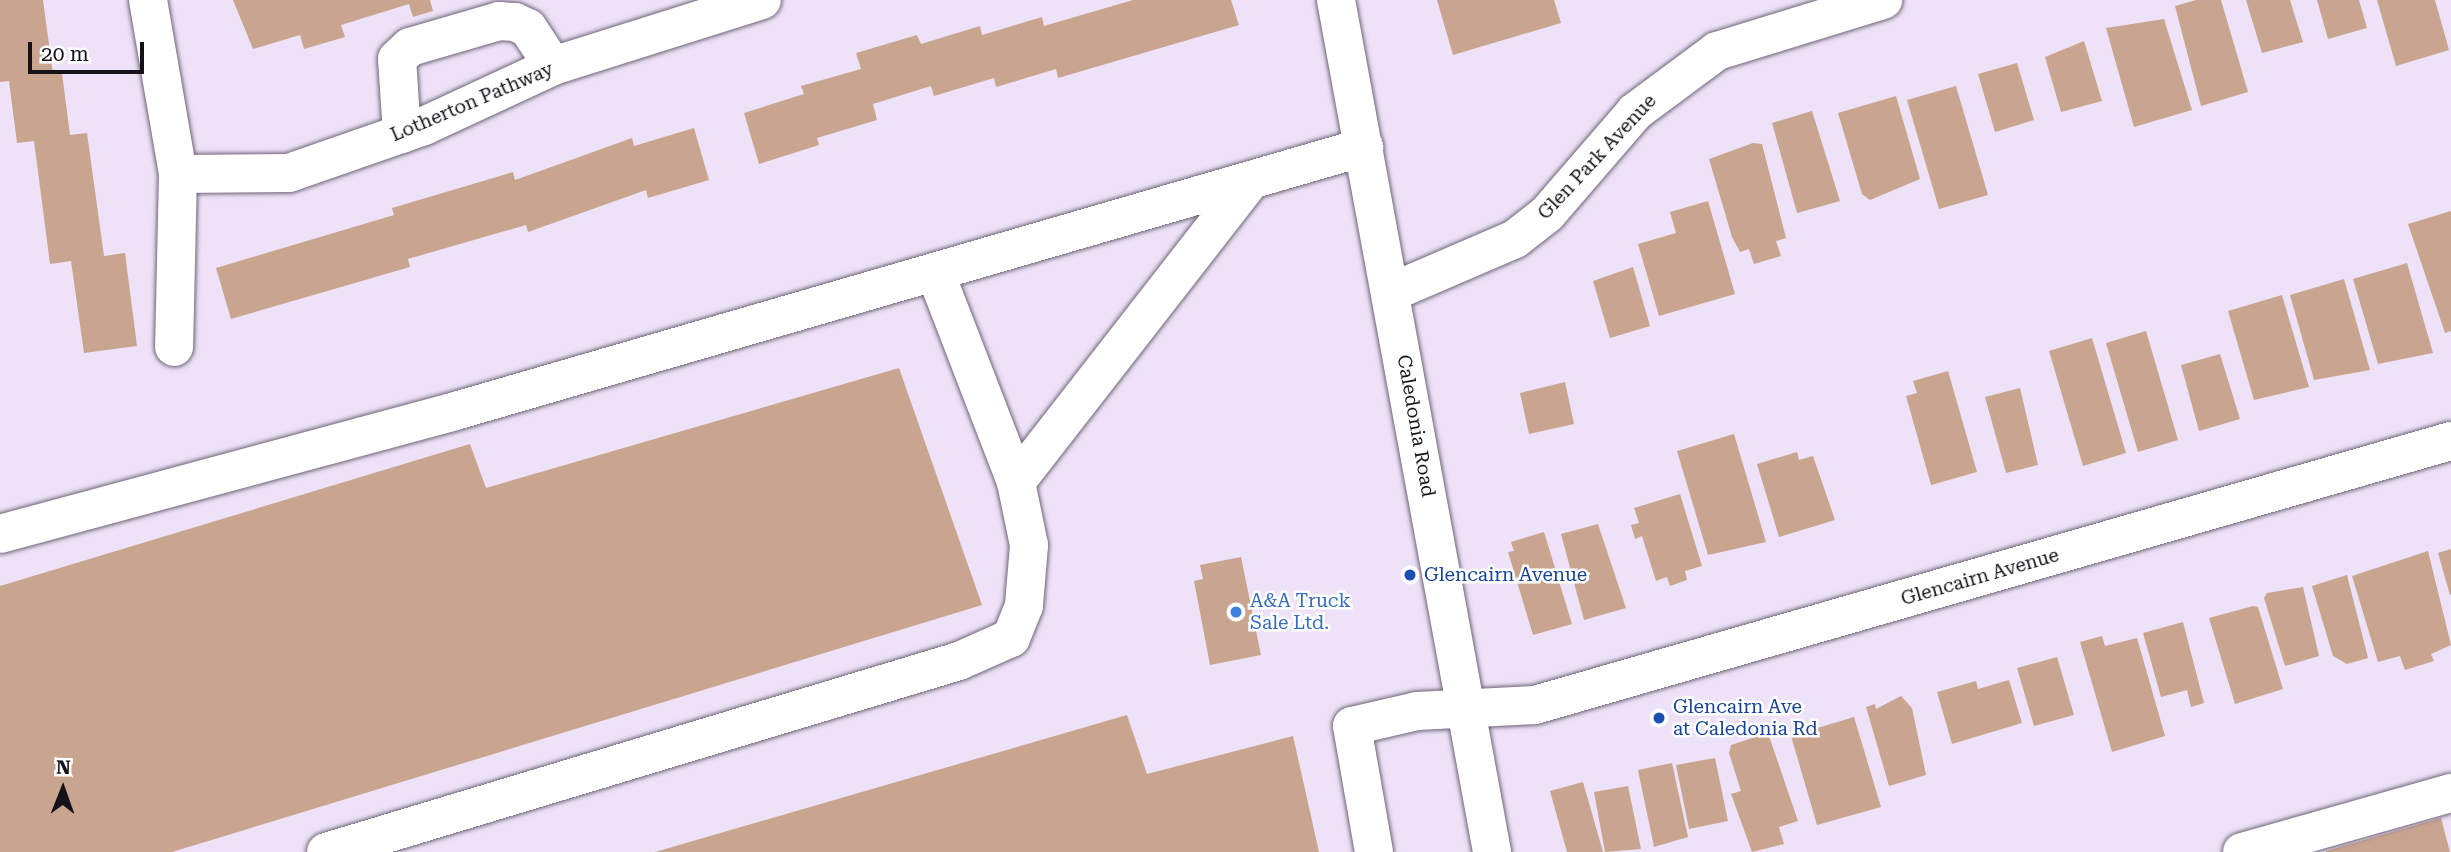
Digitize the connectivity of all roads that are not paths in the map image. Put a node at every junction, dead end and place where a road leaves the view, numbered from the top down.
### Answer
1 (148, 0) edge
2 (762, 0) edge
3 (1336, 0) edge
4 (1883, 0) edge
5 (553, 66) junction
6 (402, 134) junction
7 (1364, 147) junction
8 (178, 174) junction
9 (1250, 181) junction
10 (935, 272) junction
11 (1392, 292) junction
12 (173, 347) dead end
13 (2451, 441) edge
14 (1016, 482) junction
15 (0, 534) edge
16 (1467, 709) junction
17 (2451, 793) edge
18 (326, 852) edge
19 (1374, 852) edge
20 (1492, 852) edge
21 (2242, 852) edge

1 - 8 street
2 - 5 street, Lotherton Pathway
3 - 7 street, Caledonia Road
4 - 11 street, Glen Park Avenue
5 - 6 street, Lotherton Pathway
5 - 6 street
6 - 8 street, Lotherton Pathway
7 - 9 street
7 - 11 street, Caledonia Road
8 - 12 street
9 - 10 street
9 - 14 street
10 - 14 street
10 - 15 street
11 - 16 street, Caledonia Road
13 - 16 street, Glencairn Avenue
14 - 18 street
16 - 19 street, Glencairn Avenue
16 - 20 street, Caledonia Road
17 - 21 street

